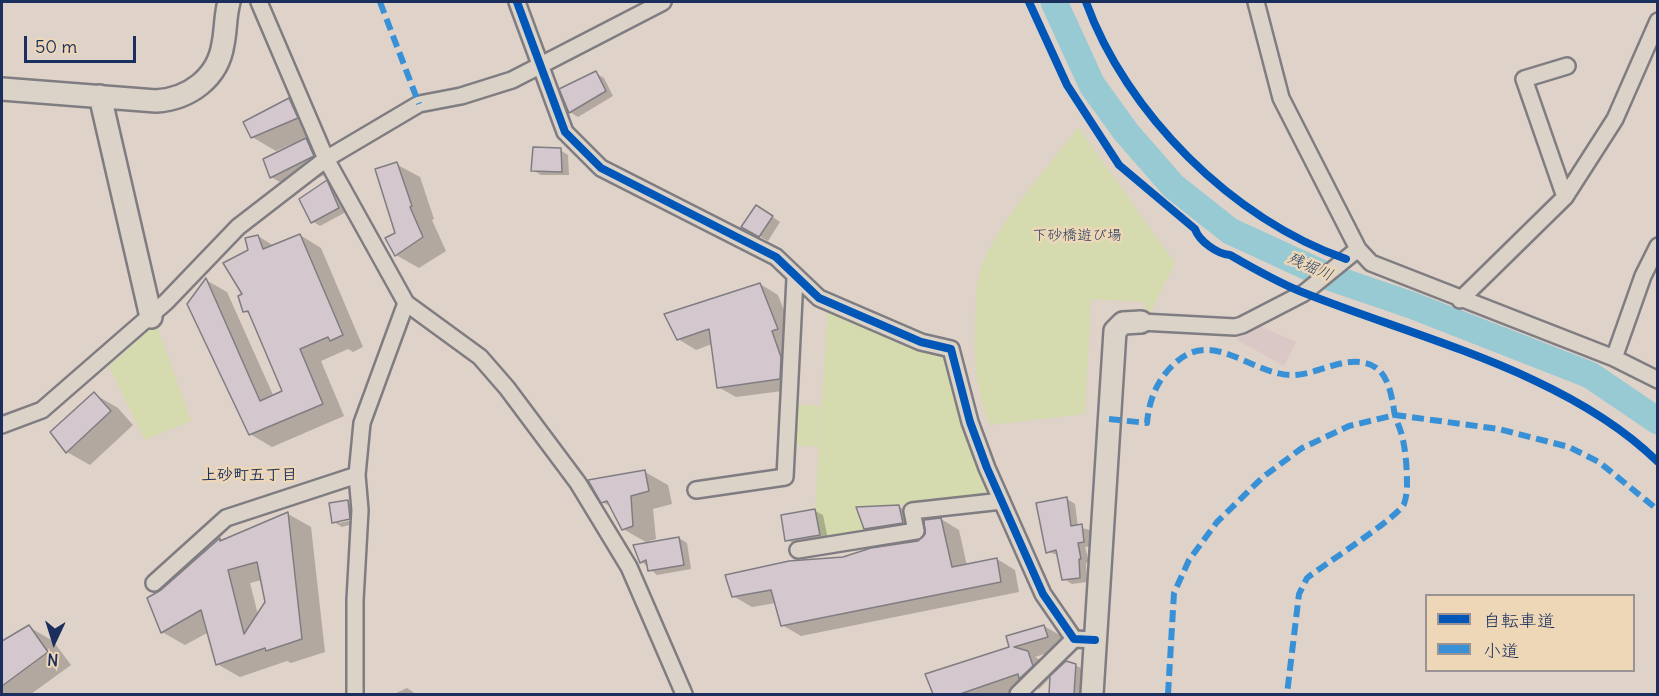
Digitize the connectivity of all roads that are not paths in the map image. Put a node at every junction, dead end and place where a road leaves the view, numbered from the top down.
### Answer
1 (229, 2) edge
2 (258, 2) edge
3 (517, 2) edge
4 (663, 2) edge
5 (1256, 2) edge
6 (1658, 21) edge
7 (541, 65) junction
8 (1567, 66) dead end
9 (2, 89) edge
10 (100, 96) junction
11 (326, 159) junction
12 (1565, 197) junction
13 (1658, 246) edge
14 (1358, 249) junction
15 (795, 278) junction
16 (1460, 300) junction
17 (406, 303) junction
18 (151, 317) junction
19 (1141, 322) joint
20 (1614, 358) junction
21 (1658, 380) edge
22 (2, 425) edge
23 (357, 475) junction
24 (696, 490) dead end
25 (1002, 501) junction
26 (798, 550) dead end
27 (154, 583) dead end
28 (1074, 639) junction
29 (1095, 640) junction
30 (355, 694) edge
31 (684, 694) edge
32 (1018, 694) edge
33 (1092, 694) edge

1 - 10 street
2 - 11 street
3 - 7 street
4 - 7 street
5 - 14 street
6 - 12 street
7 - 11 street
7 - 15 street
8 - 12 street
9 - 10 street
10 - 18 street
11 - 17 street
11 - 18 street
12 - 16 street
13 - 20 street
14 - 16 street
14 - 19 street
15 - 24 street
15 - 25 street
16 - 20 street
17 - 23 street
17 - 31 street
18 - 22 street
19 - 29 street
20 - 21 street
23 - 27 street
23 - 30 street
25 - 26 street
25 - 28 street
28 - 29 street
28 - 32 street
29 - 33 street

